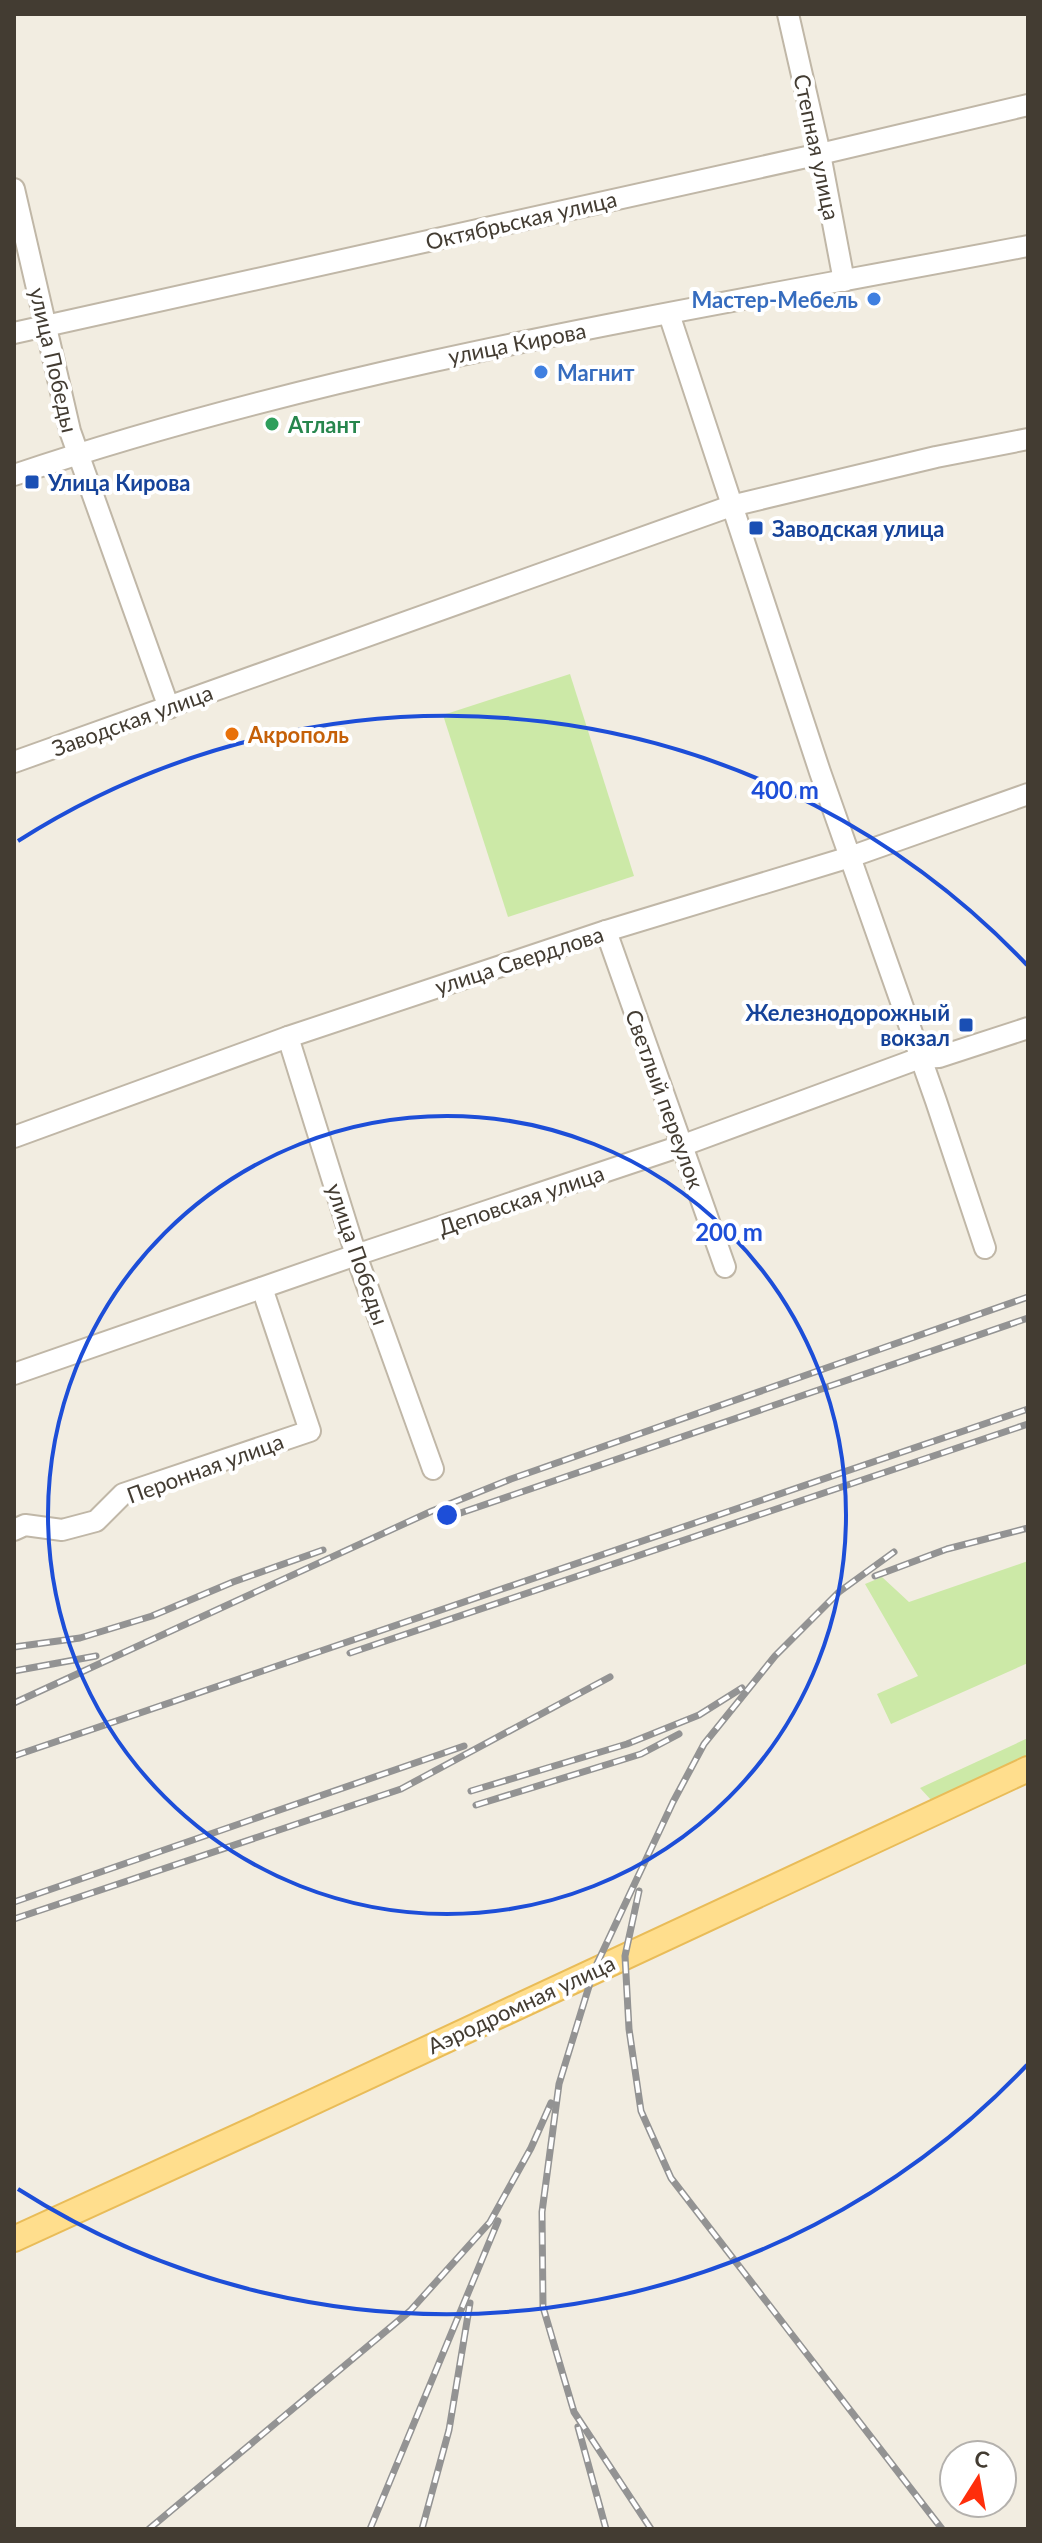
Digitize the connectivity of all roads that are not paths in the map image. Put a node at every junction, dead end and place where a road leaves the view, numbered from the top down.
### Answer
1 (788, 14) edge
2 (1028, 105) edge
3 (820, 154) junction
4 (14, 189) edge
5 (1028, 246) edge
6 (844, 281) junction
7 (669, 314) junction
8 (46, 326) junction
9 (14, 333) edge
10 (1028, 439) edge
11 (77, 455) junction
12 (14, 475) edge
13 (731, 506) junction
14 (169, 708) junction
15 (14, 762) edge
16 (1028, 794) edge
17 (850, 857) junction
18 (606, 931) junction
19 (1028, 1028) edge
20 (288, 1037) junction
21 (920, 1058) junction
22 (14, 1137) edge
23 (681, 1146) junction
24 (985, 1248) dead end
25 (356, 1255) junction
26 (725, 1267) dead end
27 (262, 1288) junction
28 (14, 1374) edge
29 (433, 1469) dead end
30 (14, 1530) edge
31 (1028, 1769) edge
32 (14, 2239) edge

1 - 3 street, Степная улица
2 - 3 street, Октябрьская улица
3 - 6 street, Степная улица
3 - 8 street, Октябрьская улица
4 - 8 street, улица Победы
5 - 6 street, улица Кирова
6 - 7 street, улица Кирова
7 - 11 street, улица Кирова
7 - 13 street
8 - 9 street, Октябрьская улица
8 - 11 street, улица Победы
10 - 13 street, Заводская улица
11 - 12 street, улица Кирова
11 - 14 street, улица Победы
13 - 14 street, Заводская улица
13 - 17 street
14 - 15 street, Заводская улица
16 - 17 street, улица Свердлова
17 - 18 street, улица Свердлова
17 - 21 street
18 - 20 street, улица Свердлова
18 - 23 street, Светлый переулок
19 - 21 street, Деповская улица
20 - 22 street, улица Свердлова
20 - 25 street, улица Победы
21 - 23 street, Деповская улица
21 - 24 street
23 - 25 street, Деповская улица
23 - 26 street, Светлый переулок
25 - 27 street, Деповская улица
25 - 29 street, улица Победы
27 - 28 street, Деповская улица
27 - 30 street, Перонная улица
31 - 32 main road, Аэродромная улица

